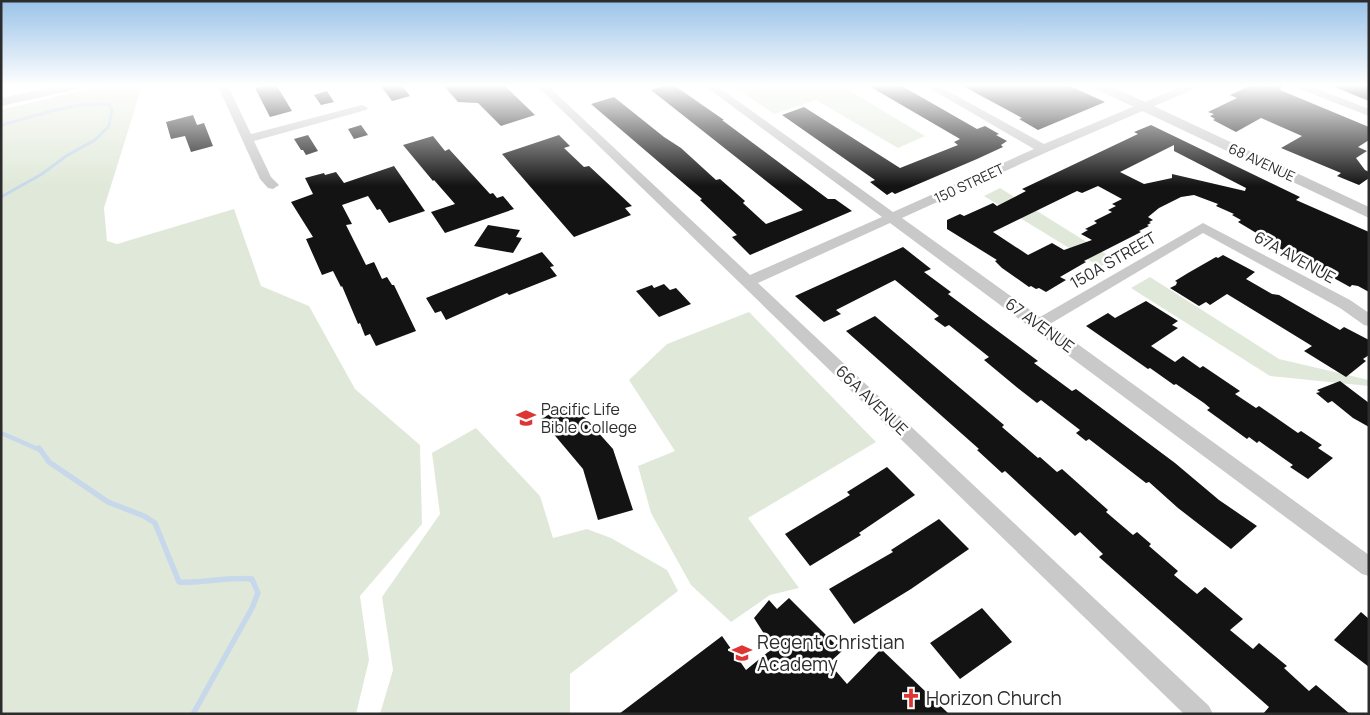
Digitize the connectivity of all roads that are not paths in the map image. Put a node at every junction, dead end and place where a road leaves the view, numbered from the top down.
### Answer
1 (239, 119) edge
2 (320, 119) edge
3 (577, 119) edge
4 (756, 119) edge
5 (990, 119) edge
6 (1113, 119) edge
7 (1173, 119) edge
8 (248, 139) junction
9 (1043, 149) junction
10 (273, 185) dead end
11 (1369, 213) edge
12 (892, 218) junction
13 (1204, 227) joint
14 (748, 282) junction
15 (1369, 321) edge
16 (1039, 324) junction
17 (1369, 566) edge
18 (1202, 714) edge

1 - 8 street
2 - 8 street
3 - 14 street, 66A AVENUE
4 - 12 street, 67 AVENUE
5 - 9 street
6 - 9 street, 150 STREET
7 - 11 street, 68 AVENUE
8 - 10 street
9 - 12 street, 150 STREET
12 - 14 street, 150 STREET
12 - 16 street, 67 AVENUE
13 - 15 street, 67A AVENUE
13 - 16 street, 150A STREET
14 - 18 street, 66A AVENUE
16 - 17 street, 67 AVENUE

